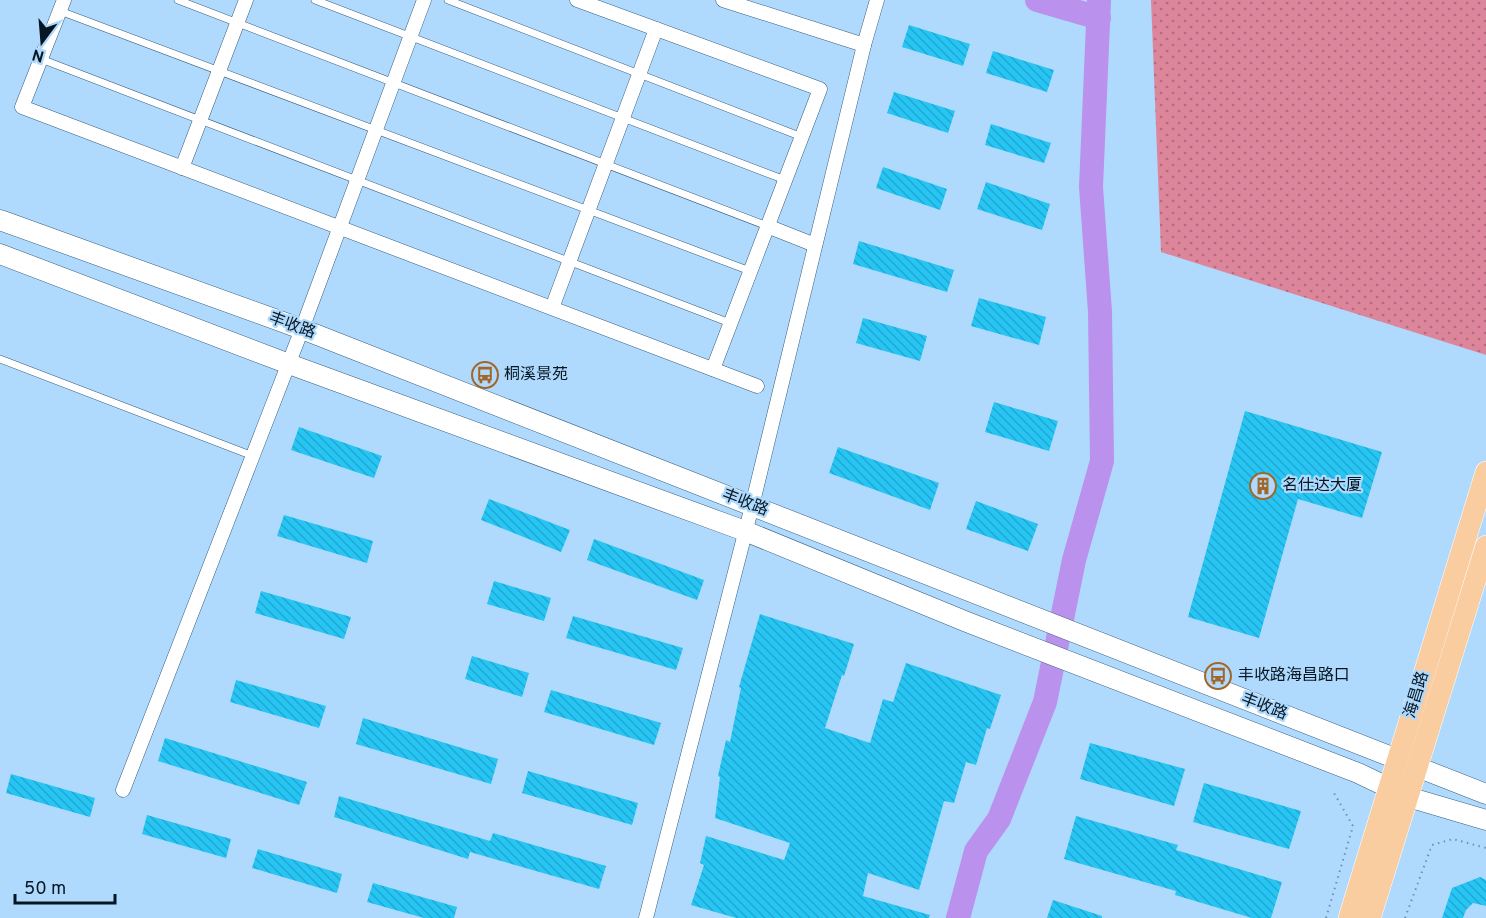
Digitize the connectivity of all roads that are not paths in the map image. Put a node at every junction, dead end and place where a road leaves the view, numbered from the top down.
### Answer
1 (178, 0) edge
2 (246, 0) edge
3 (315, 0) edge
4 (424, 0) edge
5 (448, 0) edge
6 (577, 0) edge
7 (723, 0) edge
8 (876, 2) edge
9 (62, 5) edge
10 (237, 22) junction
11 (656, 29) junction
12 (411, 37) junction
13 (864, 45) junction
14 (41, 59) junction
15 (219, 71) junction
16 (639, 74) junction
17 (394, 83) junction
18 (623, 118) junction
19 (200, 120) junction
20 (376, 130) junction
21 (802, 137) junction
22 (606, 164) junction
23 (182, 168) junction
24 (357, 180) junction
25 (785, 180) junction
26 (589, 210) junction
27 (0, 220) edge
28 (767, 226) junction
29 (340, 228) junction
30 (815, 245) junction
31 (0, 254) edge
32 (570, 261) junction
33 (750, 271) junction
34 (552, 308) junction
35 (730, 322) junction
36 (302, 329) junction
37 (0, 359) edge
38 (289, 364) junction
39 (713, 369) junction
40 (758, 386) dead end
41 (253, 456) junction
42 (1486, 472) edge
43 (752, 506) junction
44 (745, 531) junction
45 (1486, 546) edge
46 (1397, 760) junction
47 (1418, 768) junction
48 (1388, 789) junction
49 (123, 790) dead end
50 (1486, 794) edge
51 (1408, 797) junction
52 (1486, 820) edge
53 (646, 918) edge
54 (1349, 918) edge
55 (1370, 918) edge

1 - 10 lane
2 - 10 street
3 - 12 lane
4 - 12 street
5 - 16 lane
6 - 11 street
7 - 13 street
8 - 13 street
9 - 14 street
9 - 15 lane
10 - 15 street
10 - 17 lane
11 - 16 street
11 - 21 street
12 - 17 street
12 - 18 lane
13 - 30 street
14 - 19 lane
14 - 23 street
15 - 19 street
15 - 20 lane
16 - 18 street
16 - 21 lane
17 - 20 street
17 - 22 lane
18 - 22 street
18 - 25 lane
19 - 23 street
19 - 24 lane
20 - 24 street
20 - 26 lane
21 - 25 street
22 - 26 street
22 - 28 lane
23 - 29 street
24 - 29 street
24 - 32 lane
25 - 28 street
26 - 32 street
26 - 33 lane
27 - 36 main road, 丰收路
28 - 30 street
28 - 33 street
29 - 34 street
29 - 36 street
30 - 43 street
31 - 38 main road, 丰收路
32 - 34 street
32 - 35 lane
33 - 35 street
34 - 39 street
35 - 39 street
36 - 38 street
36 - 43 main road, 丰收路
37 - 41 lane
38 - 41 street
38 - 44 main road, 丰收路
39 - 40 street
41 - 49 street
42 - 46 main road, 海昌路
43 - 44 street
43 - 46 main road, 丰收路
44 - 48 main road, 丰收路
44 - 53 street
45 - 47 main road, 海昌路
46 - 47 main road, 丰收路
46 - 48 main road, 海昌路
47 - 50 main road, 丰收路
47 - 51 main road, 海昌路
48 - 51 main road, 丰收路
48 - 54 main road, 海昌路
51 - 52 main road, 丰收路
51 - 55 main road, 海昌路

